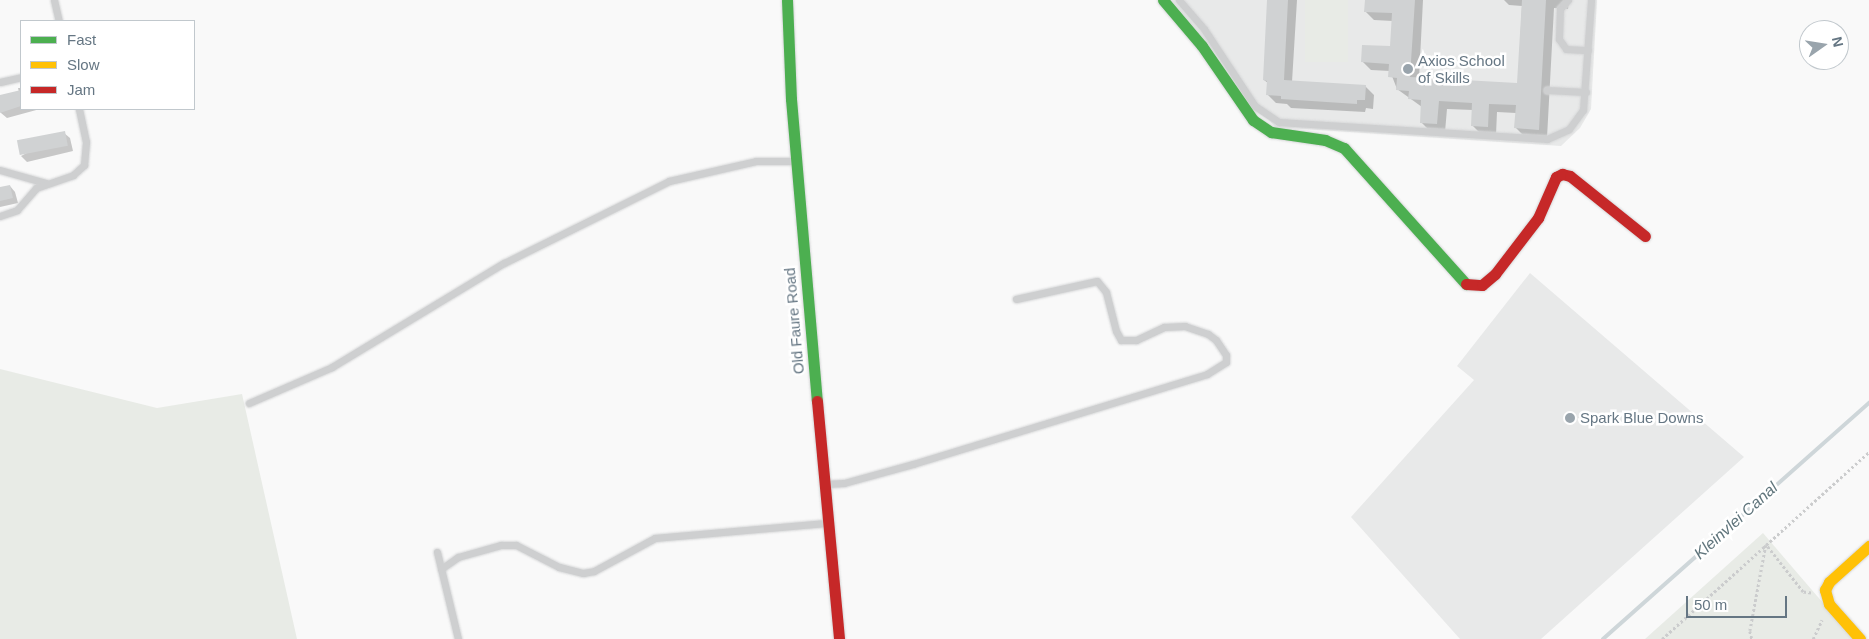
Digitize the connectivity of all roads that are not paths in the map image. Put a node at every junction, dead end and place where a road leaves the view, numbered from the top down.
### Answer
1 (54, 0) edge
2 (787, 0) edge
3 (1164, 0) edge
4 (1179, 0) edge
5 (1568, 0) edge
6 (1591, 0) edge
7 (59, 20) edge
8 (1588, 50) junction
9 (20, 77) edge
10 (0, 82) edge
11 (1546, 90) dead end
12 (1586, 92) junction
13 (78, 110) edge
14 (796, 161) junction
15 (0, 170) edge
16 (47, 183) junction
17 (0, 216) edge
18 (1645, 236) dead end
19 (1016, 299) dead end
20 (249, 403) dead end
21 (824, 484) junction
22 (828, 523) junction
23 (1869, 546) edge
24 (437, 552) dead end
25 (441, 569) junction
26 (458, 639) edge
27 (839, 639) edge
28 (1860, 639) edge

1 - 7 lane
2 - 14 street, Old Faure Road
3 - 18 street
4 - 12 lane
5 - 8 lane
6 - 8 lane
8 - 12 lane
9 - 10 lane
11 - 12 lane
13 - 16 lane
14 - 20 lane
14 - 21 street, Old Faure Road
15 - 16 lane
16 - 17 lane
19 - 21 lane
21 - 22 street, Old Faure Road
22 - 25 lane
22 - 27 street, Old Faure Road
23 - 28 street
24 - 25 lane
25 - 26 lane

